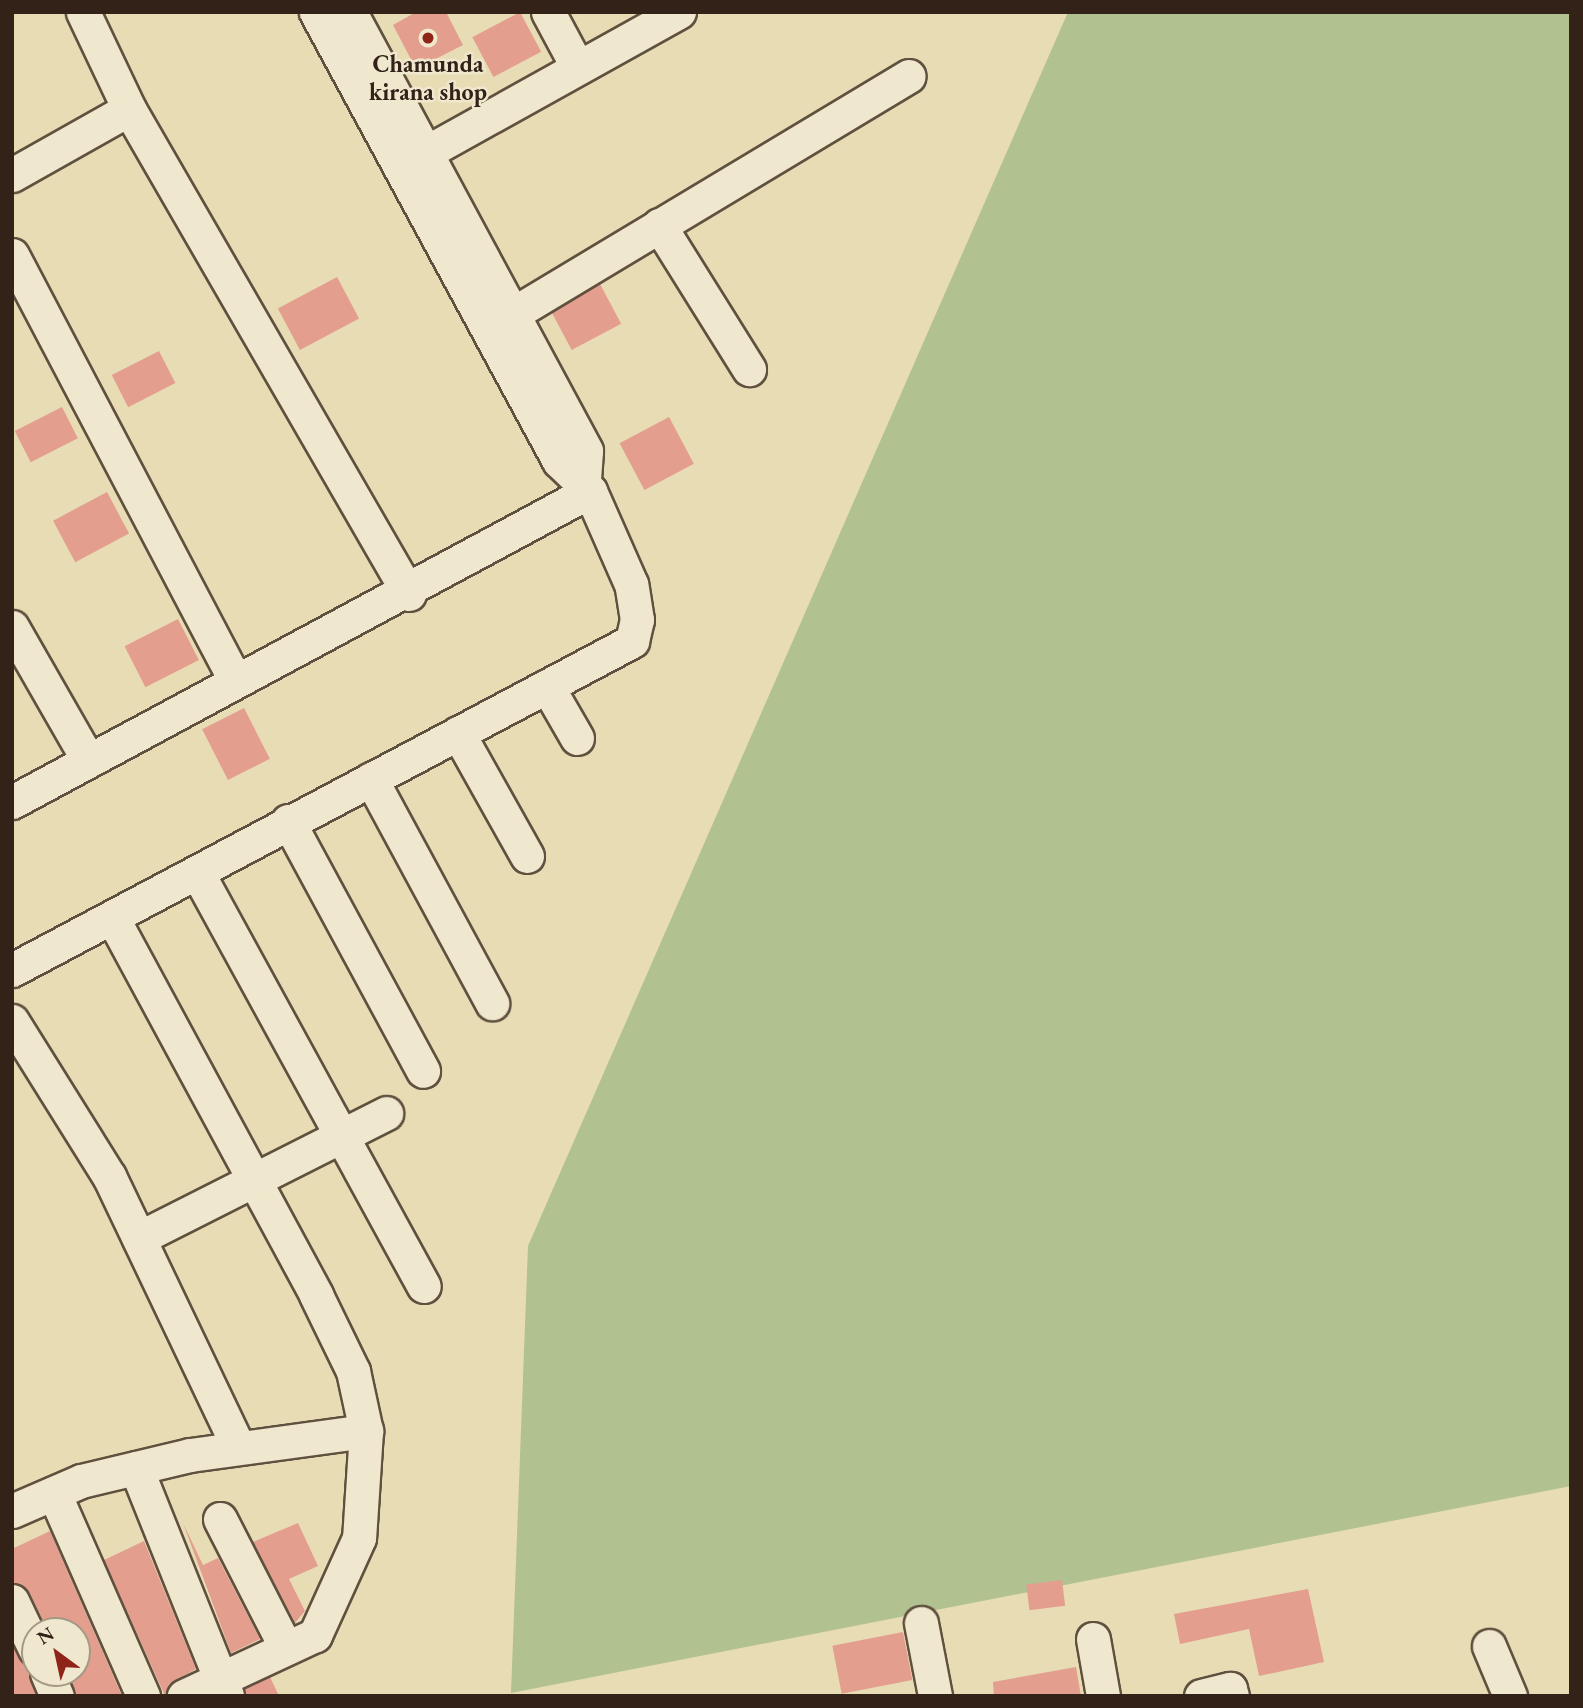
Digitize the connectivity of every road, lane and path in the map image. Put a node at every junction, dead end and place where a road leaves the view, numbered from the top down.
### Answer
1 (83, 12) edge
2 (316, 12) edge
3 (350, 12) edge
4 (548, 12) edge
5 (679, 12) edge
6 (578, 66) junction
7 (908, 76) dead end
8 (129, 109) junction
9 (413, 160) junction
10 (12, 174) edge
11 (659, 225) junction
12 (12, 254) edge
13 (516, 312) junction
14 (749, 369) dead end
15 (587, 485) junction
16 (409, 594) junction
17 (12, 627) edge
18 (235, 679) junction
19 (547, 686) junction
20 (458, 733) junction
21 (577, 738) dead end
22 (87, 758) junction
23 (371, 779) junction
24 (12, 802) edge
25 (288, 821) junction
26 (527, 856) dead end
27 (197, 872) junction
28 (112, 916) junction
29 (12, 971) edge
30 (492, 1003) dead end
31 (14, 1026) edge
32 (422, 1071) dead end
33 (386, 1113) dead end
34 (346, 1136) junction
35 (255, 1180) junction
36 (139, 1238) junction
37 (424, 1286) dead end
38 (366, 1431) junction
39 (238, 1446) junction
40 (135, 1468) junction
41 (54, 1493) junction
42 (12, 1511) edge
43 (220, 1519) dead end
44 (12, 1601) edge
45 (21, 1620) edge
46 (921, 1623) dead end
47 (1093, 1639) dead end
48 (1489, 1646) dead end
49 (286, 1648) junction
50 (223, 1687) edge
51 (143, 1696) edge
52 (184, 1696) edge
53 (935, 1696) edge
54 (1103, 1696) edge
55 (1201, 1696) edge
56 (1232, 1696) edge
57 (1510, 1696) edge

1 - 8 street
2 - 9 street
3 - 9 street
4 - 6 street
5 - 6 street
6 - 9 street
7 - 11 street
8 - 10 street
8 - 16 street
9 - 13 street
9 - 15 street
11 - 13 street
11 - 14 street
12 - 18 street
13 - 15 street
15 - 16 street
15 - 19 street
16 - 18 street
17 - 22 street
18 - 22 street
19 - 20 street
19 - 21 street
20 - 23 street
20 - 26 street
22 - 24 street
23 - 25 street
23 - 30 street
25 - 27 street
25 - 32 street
27 - 28 street
27 - 34 street
28 - 29 street
28 - 35 street
31 - 36 street
33 - 34 street
34 - 35 street
34 - 37 street
35 - 36 street
35 - 38 street
36 - 39 street
38 - 39 street
38 - 49 street
39 - 40 street
40 - 41 street
40 - 50 street
41 - 42 street
41 - 51 street
43 - 49 street
44 - 45 street
46 - 53 street
47 - 54 street
48 - 57 street
49 - 50 street
50 - 52 street
55 - 56 street

